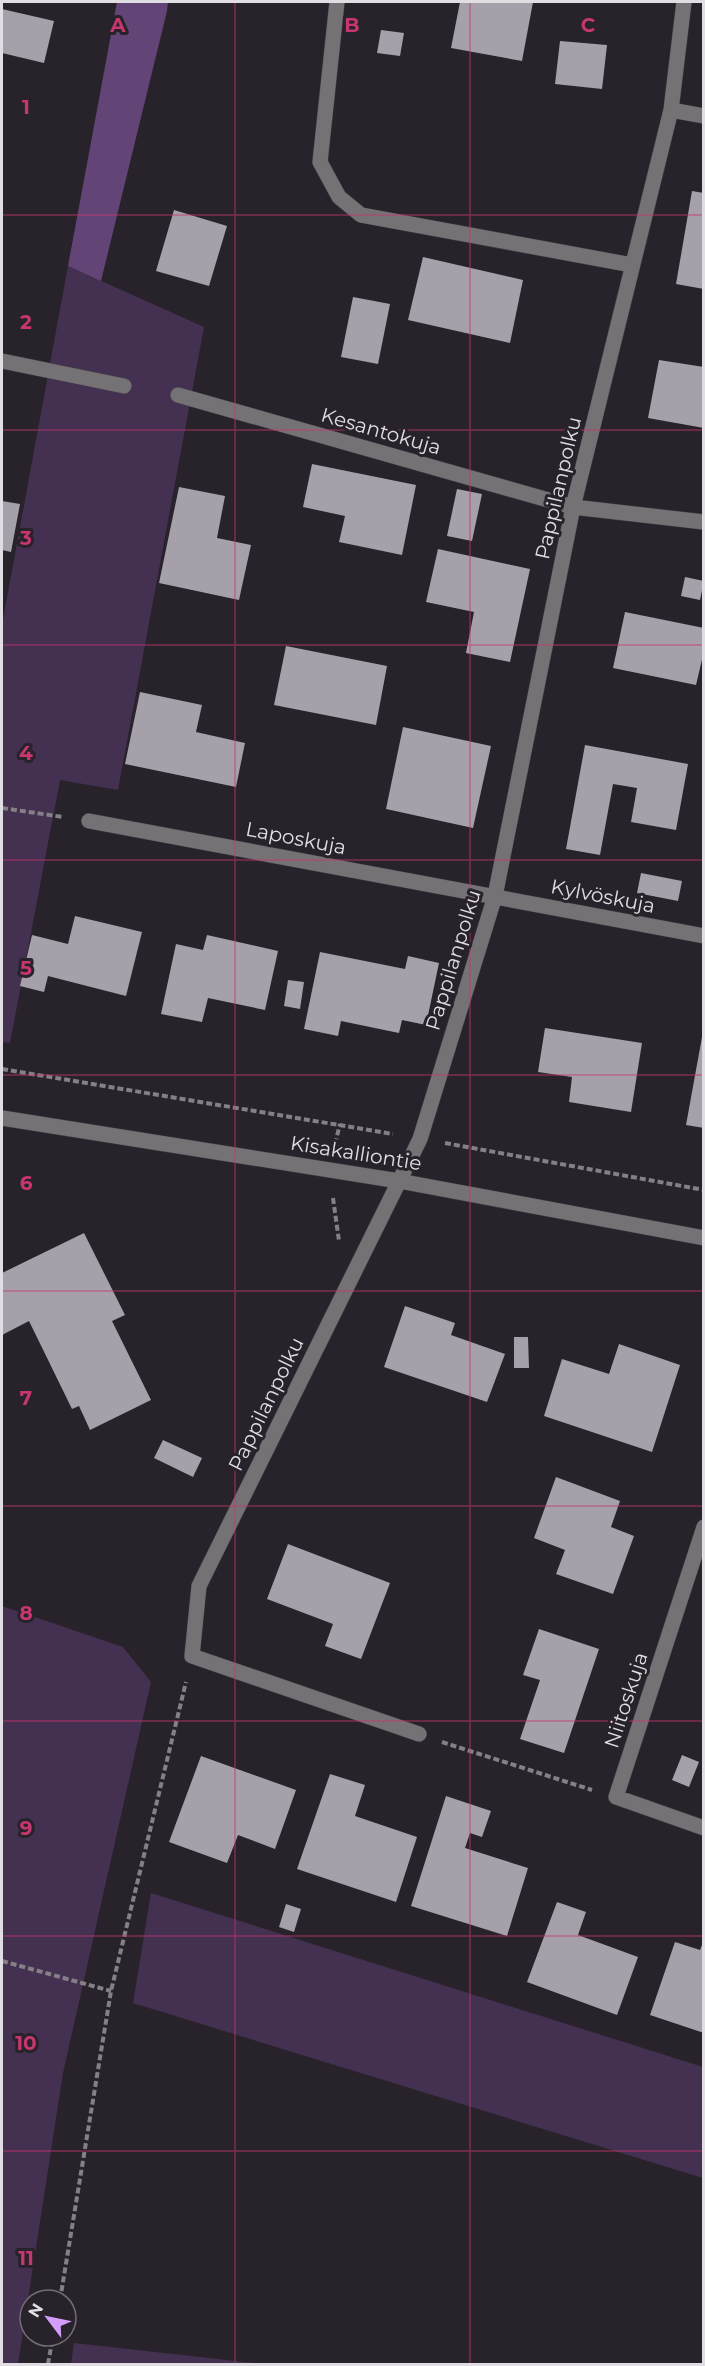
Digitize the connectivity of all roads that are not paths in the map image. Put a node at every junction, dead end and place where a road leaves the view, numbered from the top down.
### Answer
1 (337, 2) edge
2 (684, 2) edge
3 (671, 110) junction
4 (704, 116) edge
5 (632, 265) junction
6 (2, 362) edge
7 (124, 386) dead end
8 (178, 395) dead end
9 (573, 507) junction
10 (704, 522) edge
11 (89, 821) road end
12 (495, 897) junction
13 (704, 936) edge
14 (2, 1118) edge
15 (399, 1181) junction
16 (704, 1238) edge
17 (704, 1527) edge
18 (419, 1734) road end
19 (704, 1828) edge

1 - 5 street
2 - 3 street, Pappilanpolku
3 - 4 street
3 - 5 street, Pappilanpolku
5 - 9 street, Pappilanpolku
6 - 7 street
8 - 9 street, Kesantokuja
9 - 10 street, Kesantokuja
9 - 12 street, Pappilanpolku
11 - 12 street, Laposkuja
12 - 13 street, Kylvöskuja
12 - 15 street, Pappilanpolku
14 - 15 street, Kisakalliontie
15 - 16 street, Kisakalliontie
15 - 18 street, Pappilanpolku
17 - 19 street, Niitoskuja

